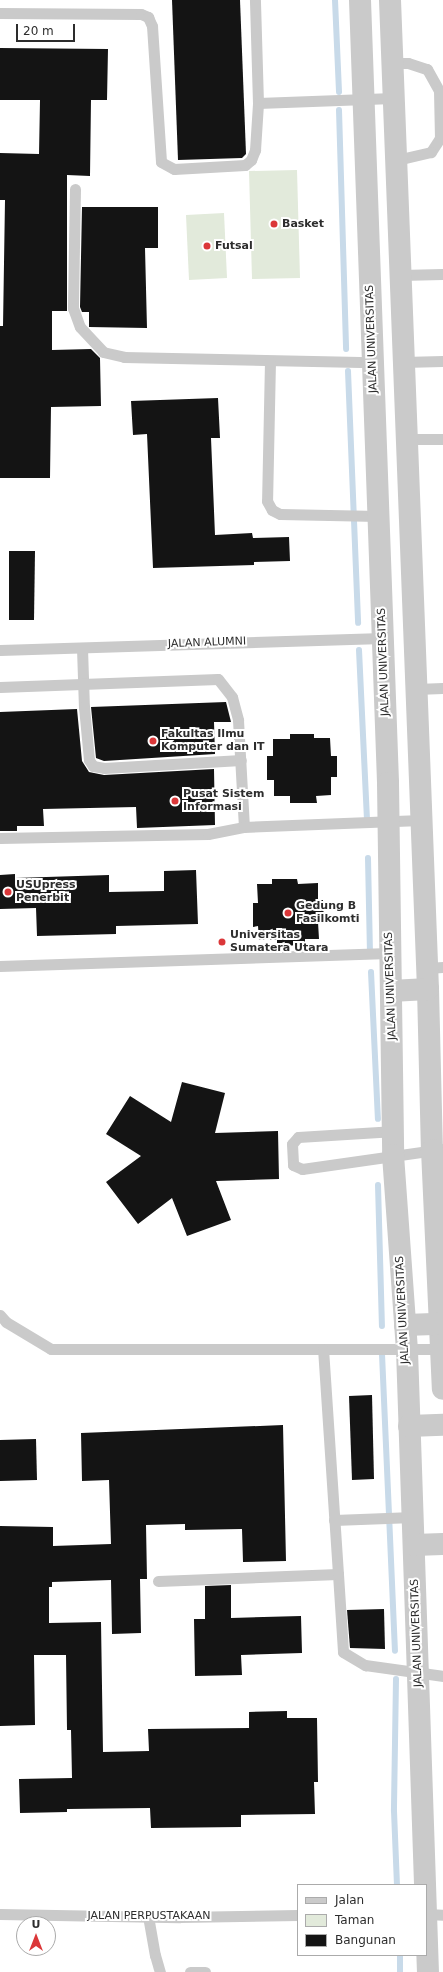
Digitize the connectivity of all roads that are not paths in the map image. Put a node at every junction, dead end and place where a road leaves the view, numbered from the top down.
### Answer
1 (255, 0) edge
2 (360, 0) edge
3 (390, 0) edge
4 (0, 13) edge
5 (392, 63) junction
6 (363, 98) junction
7 (393, 98) junction
8 (258, 102) junction
9 (396, 160) junction
10 (75, 189) dead end
11 (443, 274) edge
12 (400, 275) junction
13 (270, 361) junction
14 (443, 361) edge
15 (372, 362) junction
16 (403, 362) junction
17 (406, 439) junction
18 (443, 439) edge
19 (369, 516) junction
20 (410, 518) junction
21 (414, 637) junction
22 (383, 638) junction
23 (82, 648) junction
24 (0, 650) edge
25 (83, 686) junction
26 (0, 687) edge
27 (443, 688) edge
28 (416, 689) junction
29 (241, 760) junction
30 (420, 780) junction
31 (388, 783) junction
32 (421, 820) junction
33 (389, 823) junction
34 (244, 827) junction
35 (0, 838) edge
36 (389, 953) junction
37 (0, 966) edge
38 (435, 968) edge
39 (428, 989) junction
40 (391, 991) junction
41 (395, 1131) junction
42 (437, 1149) edge
43 (393, 1154) junction
44 (0, 1315) edge
45 (405, 1324) junction
46 (441, 1324) junction
47 (441, 1349) junction
48 (323, 1350) junction
49 (407, 1350) junction
50 (443, 1389) edge
51 (443, 1425) edge
52 (409, 1426) junction
53 (413, 1516) junction
54 (334, 1520) junction
55 (443, 1544) edge
56 (414, 1545) junction
57 (338, 1574) junction
58 (158, 1581) dead end
59 (419, 1674) junction
60 (443, 1676) edge
61 (0, 1914) edge
62 (432, 1914) edge
63 (297, 1915) edge
64 (148, 1916) junction
65 (160, 1972) edge
66 (190, 1972) edge
67 (204, 1972) edge
68 (428, 1972) edge

1 - 8 lane
2 - 6 street, JALAN UNIVERSITAS
3 - 5 street
4 - 8 lane
5 - 7 street
5 - 9 lane
6 - 7 lane
6 - 8 lane
6 - 15 street, JALAN UNIVERSITAS
7 - 9 street
9 - 12 street
10 - 13 lane
11 - 12 lane
12 - 16 street
13 - 15 lane
13 - 19 lane
14 - 16 lane
15 - 16 street
15 - 19 street, JALAN UNIVERSITAS
16 - 17 street
17 - 18 lane
17 - 20 street
19 - 20 street
19 - 22 street, JALAN UNIVERSITAS
20 - 21 street
21 - 22 street, JALAN ALUMNI
21 - 28 street
22 - 23 lane, JALAN ALUMNI
22 - 31 street, JALAN UNIVERSITAS
23 - 24 lane, JALAN ALUMNI
23 - 25 lane
25 - 26 lane
25 - 29 lane
25 - 29 lane
27 - 28 lane
28 - 30 street
29 - 34 lane
30 - 31 street
30 - 32 street
31 - 33 street, JALAN UNIVERSITAS
32 - 33 lane
32 - 38 street
33 - 34 lane
33 - 36 street, JALAN UNIVERSITAS
34 - 35 lane
36 - 37 lane
36 - 40 street, JALAN UNIVERSITAS
38 - 39 street
39 - 40 street
39 - 42 street
40 - 41 street, JALAN UNIVERSITAS
41 - 43 street, JALAN UNIVERSITAS
41 - 43 lane
42 - 43 lane
42 - 46 street
43 - 45 street, JALAN UNIVERSITAS
44 - 48 lane
45 - 46 street
45 - 49 street, JALAN UNIVERSITAS
46 - 47 street
47 - 49 lane
47 - 50 street
48 - 49 lane
48 - 54 lane
49 - 52 street, JALAN UNIVERSITAS
51 - 52 street
52 - 53 street, JALAN UNIVERSITAS
53 - 54 lane
53 - 56 street, JALAN UNIVERSITAS
54 - 57 lane
55 - 56 street
56 - 59 street, JALAN UNIVERSITAS
57 - 58 lane
57 - 59 lane
59 - 60 lane
59 - 62 street, JALAN UNIVERSITAS
61 - 64 lane, JALAN PERPUSTAKAAN
62 - 68 street, JALAN UNIVERSITAS
63 - 64 lane, JALAN PERPUSTAKAAN
64 - 65 lane
66 - 67 lane

